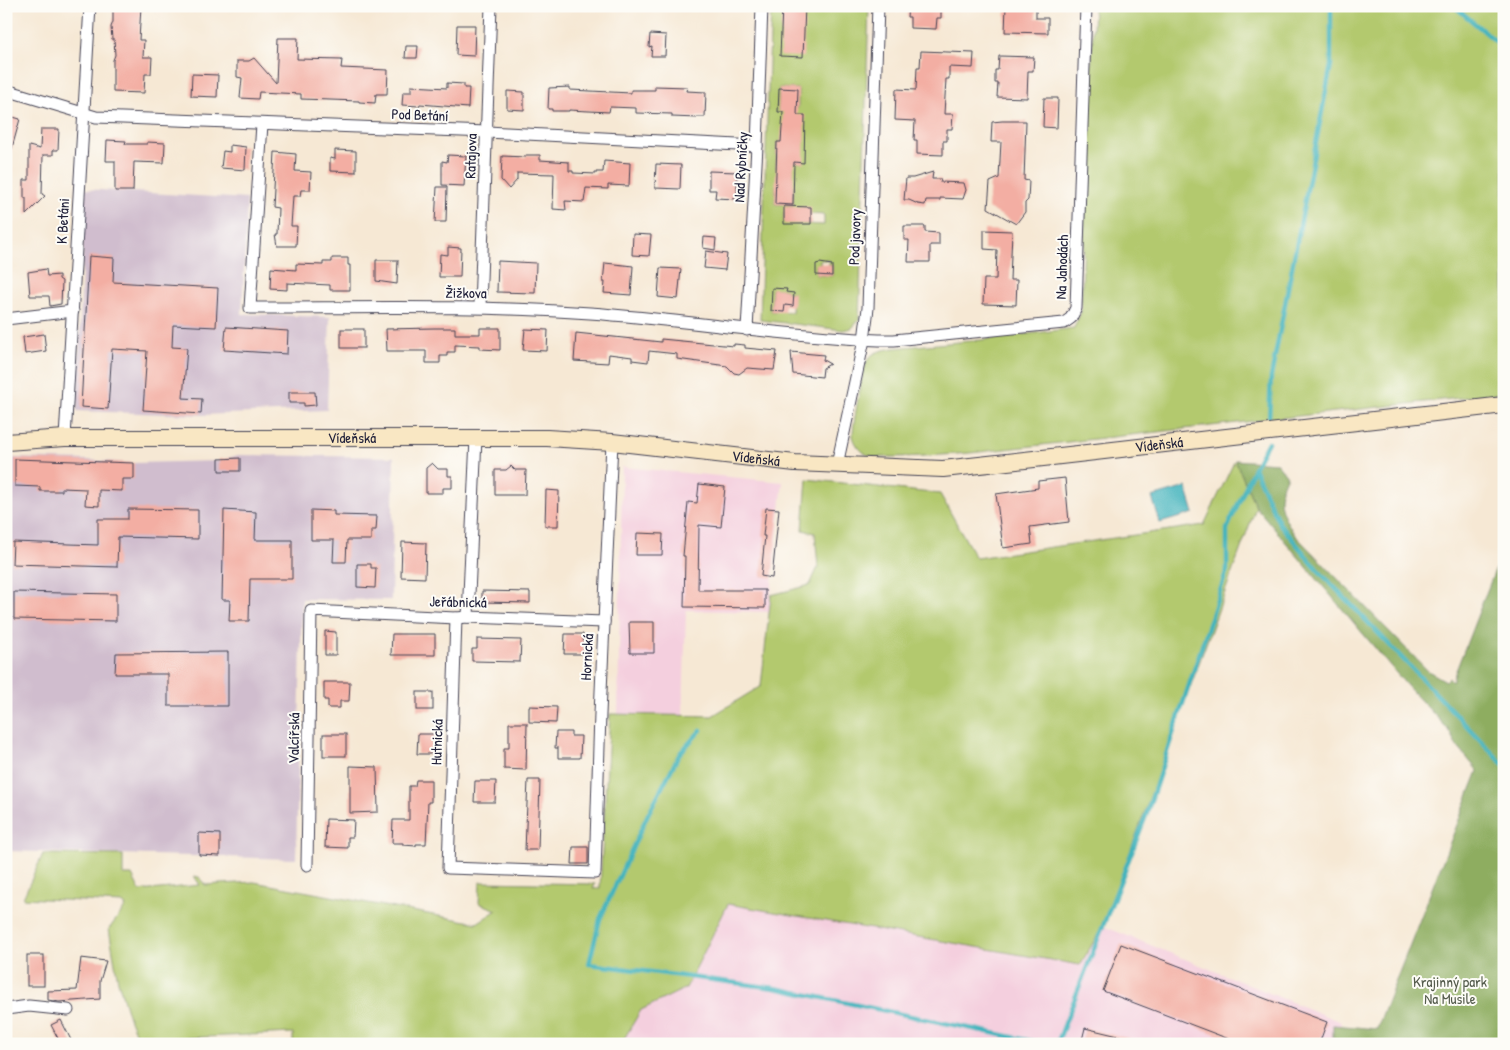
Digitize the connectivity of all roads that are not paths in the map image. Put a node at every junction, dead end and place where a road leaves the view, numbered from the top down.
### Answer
1 (90, 6) edge
2 (491, 6) edge
3 (762, 6) edge
4 (878, 6) edge
5 (1086, 6) edge
6 (6, 90) edge
7 (83, 113) junction
8 (262, 124) junction
9 (486, 132) junction
10 (757, 146) junction
11 (480, 307) junction
12 (73, 311) junction
13 (6, 319) edge
14 (748, 330) junction
15 (864, 340) junction
16 (1504, 405) edge
17 (65, 438) junction
18 (476, 438) junction
19 (6, 442) edge
20 (612, 442) junction
21 (837, 465) junction
22 (311, 611) joint
23 (468, 617) junction
24 (456, 618) junction
25 (604, 622) junction
26 (307, 865) dead end
27 (595, 873) joint
28 (6, 1009) edge
29 (68, 1010) dead end

1 - 7 street, K Betáni
2 - 9 street, Ratajova
3 - 10 street, Nad Rybníčky
4 - 15 street, Pod javory
5 - 15 street, Na Jahodách
6 - 7 street, Pod Betání
7 - 8 street, Pod Betání
7 - 12 street, K Betáni
8 - 9 street, Pod Betání
8 - 11 street, Žižkova
9 - 10 street, Pod Betání
9 - 11 street, Ratajova
10 - 14 street, Nad Rybníčky
11 - 14 street, Žižkova
12 - 13 street
12 - 17 street, K Betáni
14 - 15 street, Žižkova
15 - 21 street, Pod javory
16 - 21 main road, Vídeňská
17 - 18 main road, Vídeňská
17 - 19 main road, Vídeňská
18 - 20 main road, Vídeňská
18 - 23 street
20 - 21 main road, Vídeňská
20 - 25 street, Hornická
22 - 24 street, Jeřábnická
22 - 26 street, Valcířská
23 - 24 street, Jeřábnická
23 - 25 street, Jeřábnická
24 - 27 street, Hutnická
25 - 27 street, Hornická
28 - 29 street

